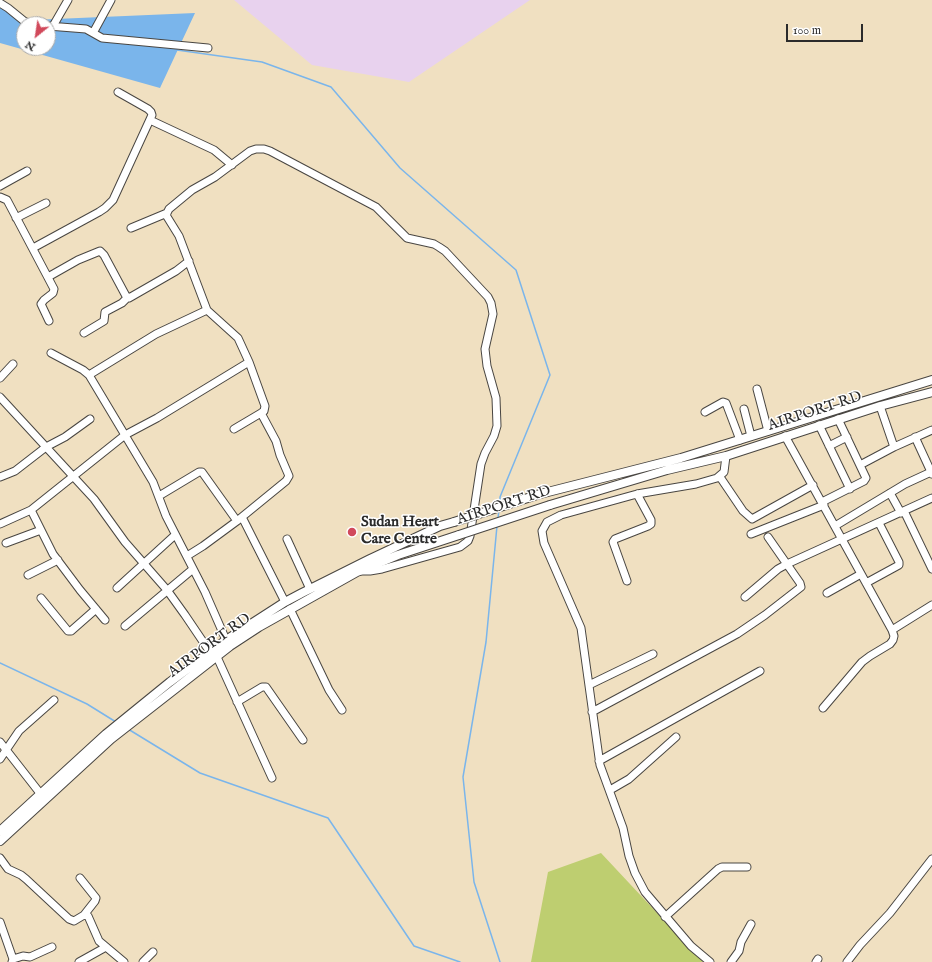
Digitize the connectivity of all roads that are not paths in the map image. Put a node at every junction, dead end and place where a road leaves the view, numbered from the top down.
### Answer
1 (68, 0) edge
2 (111, 0) edge
3 (0, 3) edge
4 (18, 16) edge
5 (56, 17) edge
6 (56, 26) edge
7 (93, 33) junction
8 (208, 48) dead end
9 (118, 92) dead end
10 (150, 120) junction
11 (232, 165) junction
12 (27, 171) dead end
13 (0, 188) edge
14 (2, 197) edge
15 (46, 203) dead end
16 (167, 213) junction
17 (16, 218) junction
18 (132, 228) dead end
19 (33, 248) junction
20 (189, 261) junction
21 (48, 277) junction
22 (128, 297) junction
23 (207, 310) junction
24 (49, 321) dead end
25 (84, 333) dead end
26 (51, 353) dead end
27 (249, 362) junction
28 (13, 364) dead end
29 (89, 375) junction
30 (0, 378) edge
31 (932, 380) edge
32 (756, 389) dead end
33 (932, 392) edge
34 (0, 397) edge
35 (880, 406) junction
36 (744, 409) dead end
37 (704, 412) dead end
38 (261, 413) junction
39 (90, 419) dead end
40 (838, 419) junction
41 (819, 425) junction
42 (234, 429) dead end
43 (932, 430) edge
44 (768, 431) junction
45 (124, 436) junction
46 (751, 436) junction
47 (785, 436) junction
48 (915, 437) junction
49 (847, 438) junction
50 (740, 440) junction
51 (829, 446) junction
52 (46, 447) junction
53 (894, 447) junction
54 (726, 456) junction
55 (860, 465) junction
56 (932, 473) edge
57 (74, 476) junction
58 (0, 477) edge
59 (720, 477) junction
60 (813, 485) junction
61 (850, 489) junction
62 (890, 493) junction
63 (637, 494) junction
64 (159, 496) junction
65 (932, 498) edge
66 (823, 504) junction
67 (32, 510) junction
68 (903, 512) junction
69 (239, 519) junction
70 (879, 523) junction
71 (0, 524) edge
72 (835, 526) junction
73 (41, 530) junction
74 (751, 534) dead end
75 (175, 535) junction
76 (768, 537) dead end
77 (287, 539) dead end
78 (842, 540) junction
79 (6, 543) dead end
80 (187, 556) junction
81 (58, 560) junction
82 (144, 564) junction
83 (787, 564) junction
84 (931, 566) edge
85 (193, 569) junction
86 (359, 571) junction
87 (861, 574) junction
88 (28, 575) dead end
89 (627, 581) dead end
90 (866, 583) junction
91 (117, 588) dead end
92 (310, 589) junction
93 (167, 590) junction
94 (827, 593) dead end
95 (745, 597) dead end
96 (41, 598) dead end
97 (287, 605) junction
98 (932, 605) edge
99 (96, 609) junction
100 (105, 620) dead end
101 (125, 626) dead end
102 (892, 630) junction
103 (226, 640) junction
104 (653, 654) dead end
105 (214, 655) junction
106 (760, 671) dead end
107 (589, 685) junction
108 (54, 700) dead end
109 (238, 702) junction
110 (823, 708) dead end
111 (342, 710) dead end
112 (592, 712) junction
113 (676, 737) dead end
114 (303, 740) dead end
115 (0, 742) edge
116 (6, 750) junction
117 (0, 760) edge
118 (599, 761) junction
119 (272, 778) dead end
120 (610, 790) junction
121 (43, 797) junction
122 (0, 830) edge
123 (0, 841) edge
124 (0, 858) edge
125 (932, 859) edge
126 (747, 867) dead end
127 (80, 878) dead end
128 (84, 915) junction
129 (665, 917) junction
130 (0, 922) edge
131 (751, 924) dead end
132 (52, 947) dead end
133 (106, 947) junction
134 (153, 952) dead end
135 (12, 960) edge
136 (80, 962) edge
137 (124, 962) edge
138 (143, 962) edge
139 (710, 962) edge
140 (731, 962) edge
141 (847, 962) edge

1 - 5 street
2 - 7 street
3 - 4 street
6 - 7 street
7 - 8 street
9 - 10 street
10 - 11 street
10 - 19 street
11 - 16 street
11 - 86 street
12 - 13 street
13 - 14 street
14 - 17 street
15 - 17 street
16 - 18 street
16 - 20 street
17 - 19 street
19 - 21 street
20 - 22 street
20 - 23 street
21 - 22 street
21 - 24 street
22 - 25 street
23 - 27 street
23 - 29 street
26 - 29 street
27 - 38 street
27 - 45 street
28 - 30 street
29 - 45 street
31 - 44 main road
32 - 44 street
33 - 35 main road, AIRPORT RD
34 - 52 street
35 - 40 main road, AIRPORT RD
35 - 53 street
36 - 46 street
37 - 50 street
38 - 42 street
38 - 69 street
39 - 52 street
40 - 41 main road, AIRPORT RD
40 - 49 street
41 - 47 main road, AIRPORT RD
41 - 51 street
43 - 48 street
44 - 46 main road
45 - 57 street
45 - 64 street
46 - 50 main road
47 - 54 main road, AIRPORT RD
47 - 60 street
48 - 53 street
48 - 56 street
49 - 51 street
49 - 55 street
50 - 92 main road, bridge
51 - 61 street
52 - 57 street
52 - 58 street
53 - 55 street
54 - 59 street
54 - 86 main road, AIRPORT RD, bridge
55 - 61 street
56 - 62 street
57 - 67 street
57 - 82 street
59 - 60 street
59 - 63 street
60 - 66 street
61 - 66 street
62 - 68 street
62 - 72 street
63 - 89 street
63 - 107 street
64 - 69 street
64 - 75 street
65 - 68 street
66 - 72 street
66 - 74 street
67 - 71 street
67 - 73 street
68 - 70 street
68 - 84 street
69 - 80 street
69 - 97 street
70 - 78 street
70 - 90 street
72 - 78 street
73 - 79 street
73 - 81 street
75 - 80 street
75 - 82 street
76 - 83 street
77 - 92 street
78 - 83 street
78 - 87 street
80 - 85 street
81 - 88 street
81 - 99 street
82 - 91 street
82 - 93 street
83 - 95 street
83 - 112 street
85 - 93 street
85 - 103 street
86 - 97 main road, AIRPORT RD
87 - 90 street
87 - 94 street
90 - 102 street
92 - 97 main road
93 - 101 street
93 - 105 street
96 - 99 street
97 - 103 main road
97 - 105 main road, AIRPORT RD
97 - 111 street
98 - 102 street
99 - 100 street
102 - 110 street
103 - 105 main road
104 - 107 street
105 - 109 street
105 - 121 main road
106 - 118 street
107 - 112 street
108 - 116 street
109 - 114 street
109 - 119 street
112 - 118 street
113 - 120 street
115 - 116 street
116 - 117 street
116 - 121 street
118 - 120 street
120 - 129 street
121 - 122 main road
121 - 123 main road
124 - 128 street
125 - 141 street
126 - 129 street
127 - 128 street
128 - 133 street
129 - 139 street
130 - 135 street
131 - 140 street
132 - 135 street
133 - 136 street
133 - 137 street
134 - 138 street

